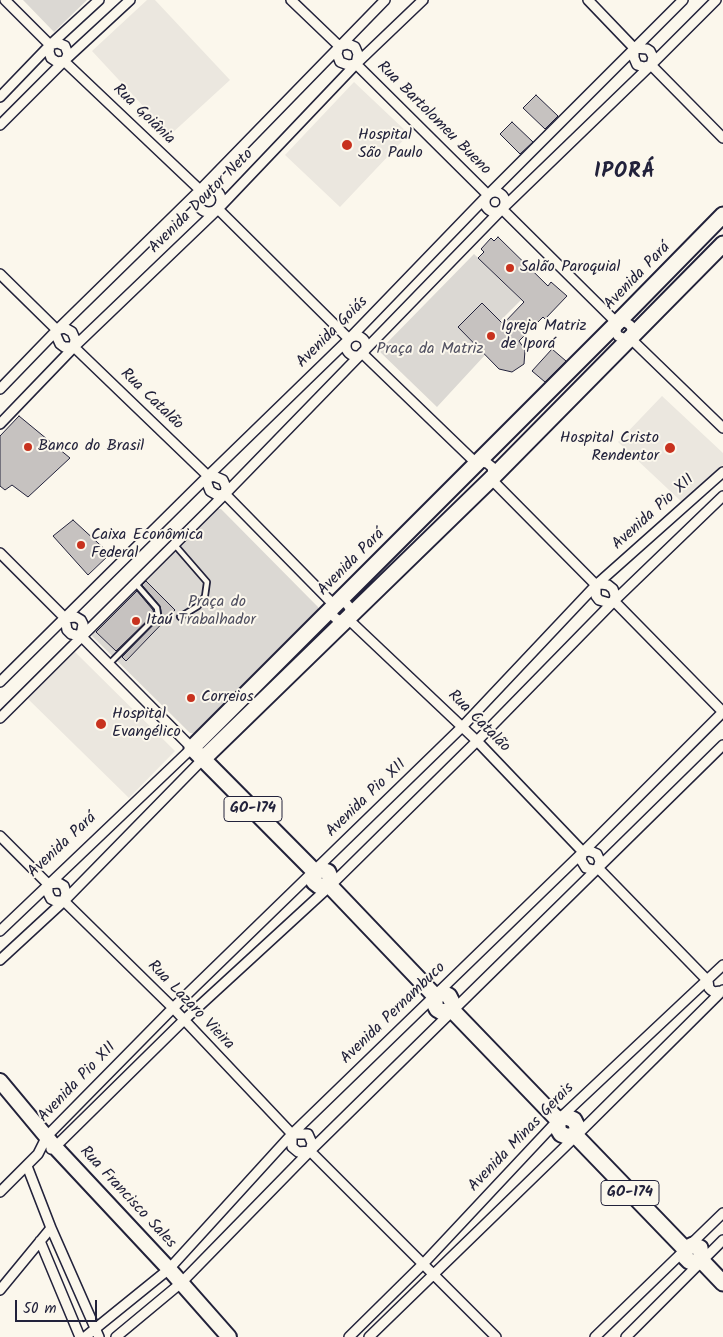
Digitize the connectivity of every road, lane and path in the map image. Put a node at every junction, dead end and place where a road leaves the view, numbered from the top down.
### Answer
1 (5, 0) edge
2 (99, 0) edge
3 (130, 0) edge
4 (291, 0) edge
5 (385, 0) edge
6 (423, 0) edge
7 (588, 0) edge
8 (683, 0) edge
9 (716, 0) edge
10 (50, 45) junction
11 (339, 46) junction
12 (634, 48) junction
13 (64, 61) junction
14 (356, 64) junction
15 (651, 65) junction
16 (0, 97) edge
17 (0, 126) edge
18 (723, 138) edge
19 (200, 190) junction
20 (488, 195) junction
21 (218, 209) junction
22 (502, 209) junction
23 (723, 215) edge
24 (723, 244) edge
25 (0, 274) edge
26 (617, 323) junction
27 (57, 330) junction
28 (349, 338) junction
29 (631, 338) junction
30 (74, 347) junction
31 (363, 354) junction
32 (0, 389) edge
33 (0, 424) edge
34 (723, 428) edge
35 (476, 463) junction
36 (723, 472) edge
37 (208, 476) junction
38 (491, 479) junction
39 (225, 494) junction
40 (723, 496) edge
41 (174, 544) junction
42 (0, 553) edge
43 (135, 583) junction
44 (596, 585) junction
45 (614, 601) junction
46 (334, 605) junction
47 (180, 617) dead end
48 (65, 618) junction
49 (347, 618) junction
50 (81, 636) junction
51 (109, 664) junction
52 (0, 682) edge
53 (723, 712) edge
54 (723, 717) edge
55 (0, 718) edge
56 (462, 727) junction
57 (477, 741) junction
58 (723, 745) edge
59 (192, 748) junction
60 (203, 759) junction
61 (0, 836) edge
62 (583, 852) junction
63 (598, 868) junction
64 (314, 871) junction
65 (48, 884) junction
66 (330, 886) junction
67 (64, 901) junction
68 (0, 931) edge
69 (0, 960) edge
70 (723, 965) edge
71 (708, 981) junction
72 (722, 992) edge
73 (435, 996) junction
74 (173, 1008) junction
75 (452, 1010) junction
76 (184, 1020) junction
77 (0, 1081) edge
78 (558, 1120) junction
79 (292, 1134) junction
80 (576, 1136) junction
81 (51, 1142) junction
82 (310, 1151) junction
83 (38, 1154) junction
84 (27, 1166) junction
85 (0, 1192) edge
86 (723, 1213) edge
87 (51, 1228) junction
88 (723, 1240) edge
89 (40, 1241) junction
90 (685, 1249) junction
91 (702, 1262) junction
92 (424, 1264) junction
93 (169, 1269) junction
94 (433, 1273) junction
95 (181, 1283) junction
96 (723, 1283) edge
97 (0, 1290) edge
98 (97, 1333) edge
99 (80, 1337) edge
100 (85, 1337) edge
101 (116, 1337) edge
102 (229, 1337) edge
103 (349, 1337) edge
104 (369, 1337) edge
105 (496, 1337) edge
106 (595, 1337) edge
107 (626, 1337) edge

1 - 10 street, Rua Goiânia
2 - 10 street
3 - 13 street
4 - 11 street, Rua Bartolomeu Bueno
5 - 11 street, Avenida Doutor Neto
6 - 14 street, Avenida Doutor Neto
7 - 12 street
8 - 12 street, Avenida Goiás
9 - 15 street
10 - 13 street, Rua Goiânia
10 - 13 street, Rua Goiânia
10 - 16 street
11 - 14 street, Rua Bartolomeu Bueno
11 - 14 street, Rua Bartolomeu Bueno
11 - 19 street, Avenida Doutor Neto
12 - 15 street
12 - 15 street
12 - 20 street, Avenida Goiás
13 - 17 street
13 - 19 street, Rua Goiânia
14 - 20 street, Rua Bartolomeu Bueno
14 - 21 street, Avenida Doutor Neto
15 - 18 street
15 - 22 street
19 - 21 street
19 - 21 street, Rua Goiânia
19 - 27 street, Avenida Doutor Neto
20 - 22 street, Rua Bartolomeu Bueno
20 - 22 street, Rua Bartolomeu Bueno
20 - 28 street, Avenida Goiás
21 - 28 street
21 - 30 street, Avenida Doutor Neto
22 - 26 street, Rua Bartolomeu Bueno
22 - 31 street
23 - 26 main road, Avenida Pará
24 - 29 main road
25 - 27 street, Rua Catalão
26 - 29 street, Rua Bartolomeu Bueno
26 - 35 main road, Avenida Pará
27 - 30 street, Rua Catalão
27 - 30 street, Rua Catalão
27 - 32 street, Avenida Doutor Neto
28 - 31 street
28 - 31 street
28 - 37 street, Avenida Goiás
29 - 34 street, Rua Bartolomeu Bueno
29 - 38 main road
30 - 33 street, Avenida Doutor Neto
30 - 37 street, Rua Catalão
31 - 35 street
31 - 39 street
35 - 38 street
35 - 38 street
35 - 46 main road, Avenida Pará
36 - 44 street, Avenida Pio XII
37 - 39 street, Rua Catalão
37 - 39 street, Rua Catalão
37 - 48 street, Avenida Goiás
38 - 44 street
38 - 49 main road
39 - 41 street
39 - 46 street, Rua Catalão
40 - 45 street, Avenida Pio XII
41 - 43 street
41 - 47 lane
42 - 48 street
43 - 50 street
43 - 51 lane
44 - 45 street
44 - 45 street
44 - 56 street, Avenida Pio XII
45 - 53 street
45 - 57 street, Avenida Pio XII
46 - 49 street, Rua Catalão
46 - 49 street, Rua Catalão
46 - 59 main road, Avenida Pará
48 - 50 street
48 - 50 street
48 - 52 street, Avenida Goiás
49 - 56 street, Rua Catalão
49 - 60 main road
50 - 51 street
50 - 55 street
51 - 59 street
53 - 54 street
53 - 62 street, Avenida Pernambuco
56 - 57 street, Rua Catalão
56 - 64 street, Avenida Pio XII
57 - 62 street, Rua Catalão
57 - 66 street, Avenida Pio XII
58 - 63 street
59 - 60 main road, GO-174
59 - 65 street, Avenida Pará
60 - 64 main road, GO-174
60 - 67 street
61 - 65 street, Rua Lazaro Vieira
62 - 63 street, Rua Catalão
62 - 63 street, Rua Catalão
62 - 73 street, Avenida Pernambuco
63 - 71 street, Rua Catalão
63 - 75 street
64 - 66 main road, GO-174
64 - 74 street, Avenida Pio XII
65 - 67 street, Rua Lazaro Vieira
65 - 67 street, Rua Lazaro Vieira
65 - 68 street, Avenida Pará
66 - 73 main road, GO-174
66 - 76 street, Avenida Pio XII
67 - 69 street
67 - 74 street, Rua Lazaro Vieira
70 - 71 street, Avenida Minas Gerais
71 - 72 street, Rua Catalão
71 - 78 street, Avenida Minas Gerais
72 - 80 street, Avenida Minas Gerais
73 - 75 main road, GO-174
73 - 79 street, Avenida Pernambuco
74 - 76 street, Rua Lazaro Vieira
74 - 81 street, Avenida Pio XII
75 - 78 main road, GO-174
75 - 82 street
76 - 79 street, Rua Lazaro Vieira
76 - 81 street, Avenida Pio XII
77 - 81 street, Rua Francisco Sales
78 - 80 main road, GO-174
78 - 92 street, Avenida Minas Gerais
79 - 82 street, Rua Lazaro Vieira
79 - 82 street, Rua Lazaro Vieira
79 - 93 street, Avenida Pernambuco
80 - 90 main road, GO-174
80 - 94 street, Avenida Minas Gerais
81 - 83 street, Avenida Pio XII
81 - 83 street, Avenida Pio XII
81 - 93 street, Rua Francisco Sales
82 - 92 street, Rua Lazaro Vieira
82 - 95 street
83 - 84 street, Avenida Pio XII
84 - 85 street, Avenida Pio XII
84 - 87 street
86 - 90 street
87 - 89 street
87 - 98 street
88 - 91 street
89 - 97 street
89 - 99 street
90 - 91 main road, GO-174
90 - 106 street
91 - 96 main road, GO-174
91 - 107 street
92 - 94 street, Rua Lazaro Vieira
92 - 103 street, Avenida Minas Gerais
93 - 95 street, Rua Francisco Sales
93 - 98 street, Avenida Pernambuco
94 - 104 street, Avenida Minas Gerais
94 - 105 street, Rua Lazaro Vieira
95 - 101 street
95 - 102 street, Rua Francisco Sales
98 - 100 street, Avenida Pernambuco

